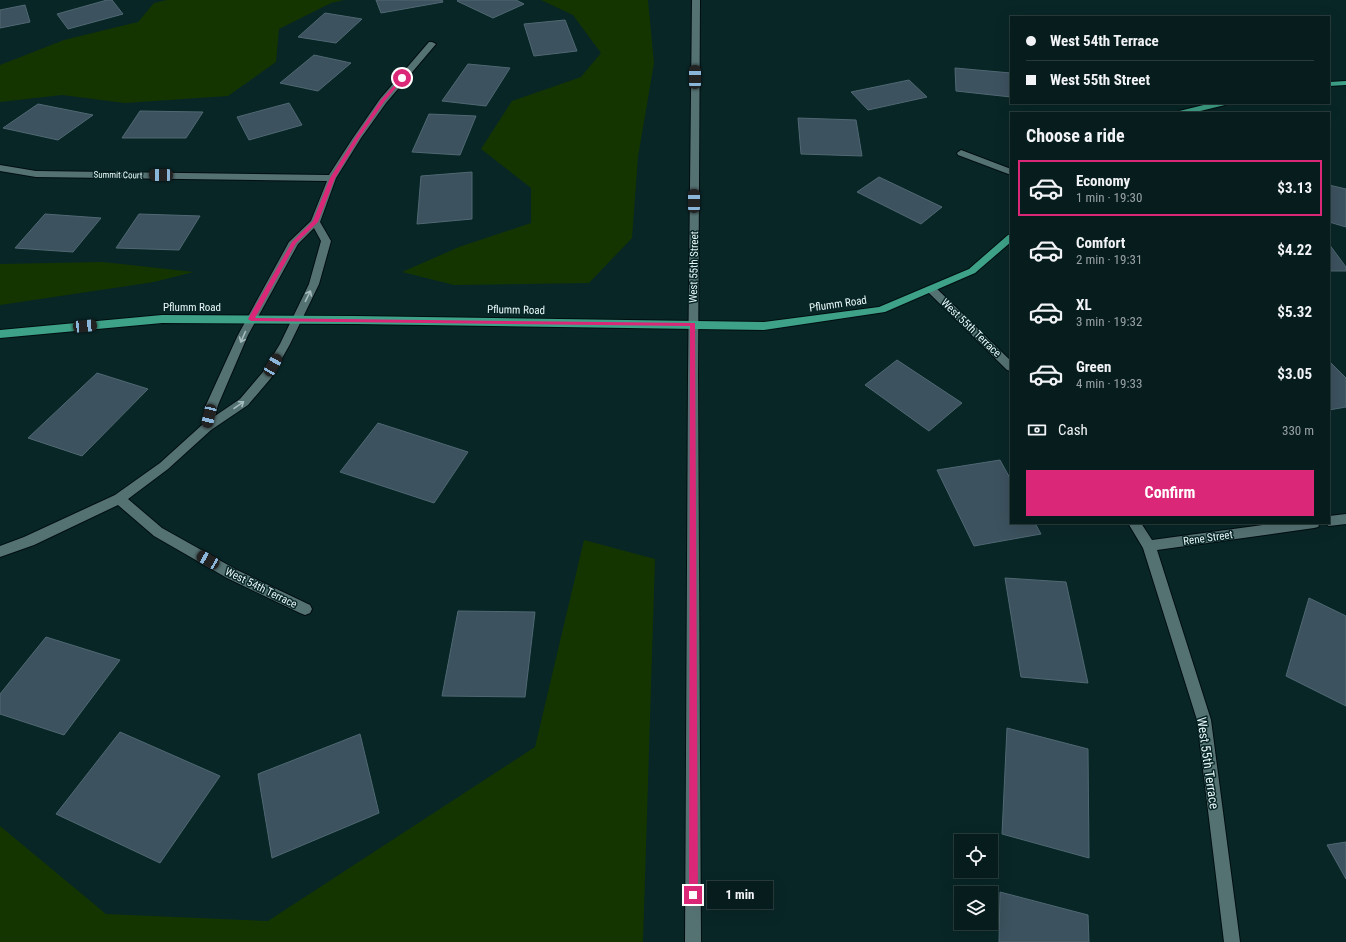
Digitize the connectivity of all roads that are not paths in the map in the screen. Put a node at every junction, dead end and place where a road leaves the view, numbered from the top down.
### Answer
1 (696, 0) edge
2 (432, 44) dead end
3 (1346, 83) edge
4 (1330, 84) edge
5 (1218, 104) edge
6 (1186, 112) edge
7 (961, 153) dead end
8 (0, 168) edge
9 (1010, 172) edge
10 (332, 178) junction
11 (315, 222) junction
12 (1010, 238) edge
13 (931, 289) junction
14 (251, 319) junction
15 (297, 319) junction
16 (693, 324) junction
17 (0, 334) edge
18 (1010, 366) edge
19 (207, 427) junction
20 (119, 499) junction
21 (1346, 518) edge
22 (1330, 521) edge
23 (1135, 524) edge
24 (1307, 524) edge
25 (1149, 546) junction
26 (0, 552) edge
27 (305, 609) dead end
28 (693, 942) edge
29 (1232, 942) edge

1 - 16 street, West 55th Street
2 - 10 street
3 - 4 main road
5 - 6 main road
7 - 9 street
8 - 10 street, Summit Court
10 - 11 street
11 - 14 street
15 -> 11 street
12 - 13 main road, Pflumm Road
13 - 16 main road, Pflumm Road
13 - 18 street, West 55th Terrace
14 - 15 main road, Pflumm Road
14 - 17 main road, Pflumm Road
14 -> 19 street
15 - 16 main road, Pflumm Road
19 -> 15 street
16 - 28 street, West 55th Street
19 - 20 street
20 - 26 street
20 - 27 street, West 54th Terrace
21 - 22 street
23 - 25 street, West 55th Terrace
24 - 25 street, Rene Street
25 - 29 street, West 55th Terrace

